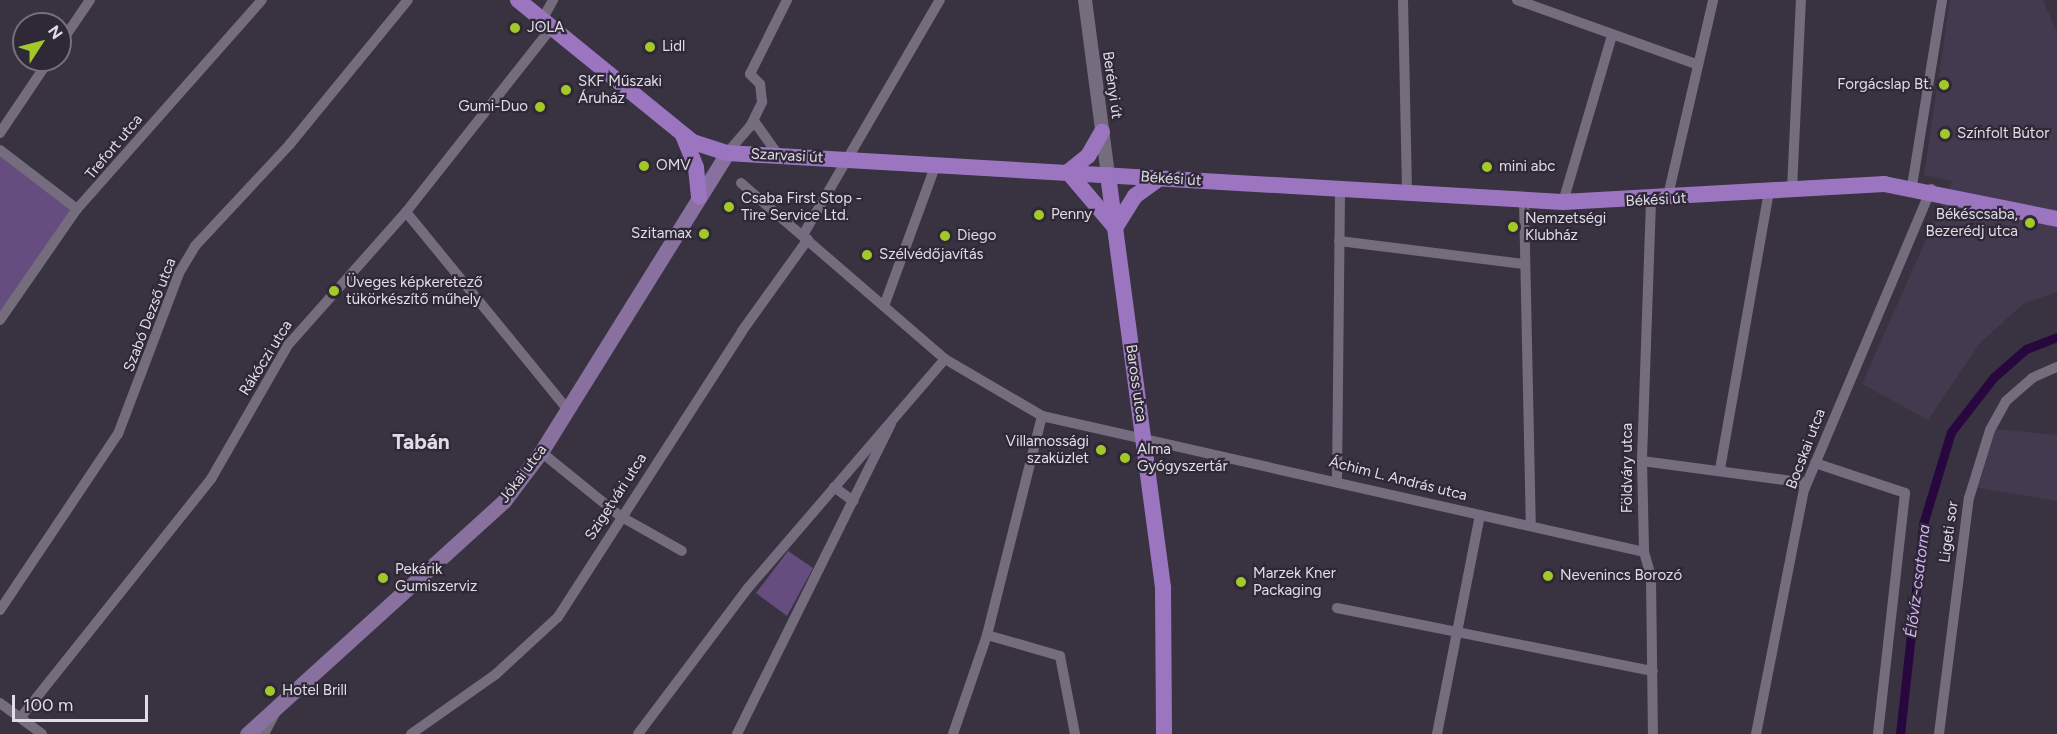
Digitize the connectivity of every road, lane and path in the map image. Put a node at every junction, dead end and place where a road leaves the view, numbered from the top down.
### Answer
1 (90, 0) edge
2 (262, 0) edge
3 (408, 0) edge
4 (518, 0) edge
5 (553, 0) edge
6 (787, 0) edge
7 (940, 0) edge
8 (1085, 0) edge
9 (1403, 0) edge
10 (1517, 0) edge
11 (1713, 0) edge
12 (1801, 0) edge
13 (1942, 0) edge
14 (547, 24) junction
15 (72, 26) edge
16 (1612, 35) junction
17 (1696, 64) junction
18 (41, 72) edge
19 (753, 121) junction
20 (1102, 132) junction
21 (0, 133) edge
22 (683, 134) junction
23 (0, 150) edge
24 (727, 153) junction
25 (779, 156) junction
26 (849, 159) junction
27 (936, 164) junction
28 (1068, 172) junction
29 (1108, 175) junction
30 (1158, 179) junction
31 (741, 183) dead end
32 (1912, 186) junction
33 (1792, 189) junction
34 (1931, 189) junction
35 (1340, 191) junction
36 (1769, 191) junction
37 (1407, 194) junction
38 (699, 197) junction
39 (1524, 200) junction
40 (1659, 201) junction
41 (1563, 202) junction
42 (77, 209) junction
43 (406, 212) junction
44 (2057, 219) edge
45 (1115, 228) junction
46 (806, 237) junction
47 (1339, 241) junction
48 (1524, 264) junction
49 (884, 306) junction
50 (0, 320) edge
51 (945, 359) junction
52 (2057, 367) edge
53 (567, 409) junction
54 (1042, 416) junction
55 (893, 418) junction
56 (1144, 439) junction
57 (541, 452) junction
58 (1642, 461) junction
59 (1815, 463) junction
60 (1720, 469) junction
61 (1337, 479) junction
62 (1807, 483) junction
63 (834, 487) junction
64 (853, 501) junction
65 (1480, 515) junction
66 (620, 516) junction
67 (1531, 526) junction
68 (682, 551) dead end
69 (1644, 552) junction
70 (1337, 608) dead end
71 (0, 610) edge
72 (1457, 630) junction
73 (987, 635) junction
74 (1653, 671) junction
75 (0, 703) edge
76 (280, 705) junction
77 (21, 717) junction
78 (42, 734) edge
79 (247, 734) edge
80 (264, 734) edge
81 (411, 734) edge
82 (638, 734) edge
83 (737, 734) edge
84 (953, 734) edge
85 (1075, 734) edge
86 (1164, 734) edge
87 (1437, 734) edge
88 (1653, 734) edge
89 (1756, 734) edge
90 (1878, 734) edge
91 (1939, 734) edge

1 - 15 street
2 - 42 street, Trefort utca
3 - 71 street, Szabó Dezső utca
4 - 14 main road, Szarvasi út
5 - 14 street, Rákóczi utca
6 - 19 street
7 - 26 street, Szigetvári utca
8 - 20 street, Berényi út
9 - 37 street
10 - 16 street
11 - 17 street, Földváry utca
12 - 33 street
13 - 32 street
14 - 22 main road, Szarvasi út
14 - 43 street, Rákóczi utca
16 - 17 street
16 - 41 street
17 - 40 street, Földváry utca
18 - 21 street
19 - 24 street
19 - 25 street
20 - 28 main road
20 - 29 street, Berényi út
22 - 24 main road, Szarvasi út
22 - 38 main road
23 - 42 street
24 - 25 main road, Szarvasi út
24 - 38 main road, Jókai utca
25 - 26 main road, Szarvasi út
26 - 27 main road, Szarvasi út
26 - 46 street, Szigetvári utca
27 - 28 main road, Szarvasi út
27 - 49 street
28 - 29 main road, Szarvasi út
28 - 45 main road
29 - 30 main road, Békési út
29 - 45 main road, Baross utca
30 - 35 main road, Békési út
30 - 45 main road
31 - 46 street, Szarvasi út
32 - 33 main road, Békési út
32 - 34 main road, Békési út
33 - 36 main road, Békési út
34 - 44 main road, Békési út
34 - 59 street, Bocskai utca
35 - 37 main road, Békési út
35 - 47 street
36 - 40 main road, Békési út
36 - 60 street
37 - 39 main road, Békési út
38 - 53 main road, Jókai utca
39 - 41 main road, Békési út
39 - 48 street
40 - 41 main road, Békési út
40 - 58 street, Földváry utca
42 - 50 street, Trefort utca
43 - 53 street
43 - 77 street, Rákóczi utca
45 - 56 main road, Baross utca
46 - 49 street, Szarvasi út
46 - 66 street, Szigetvári utca
47 - 48 street
47 - 61 street
48 - 67 street
49 - 51 street, Szarvasi út
51 - 54 street, Szarvasi út
51 - 55 street
52 - 91 street, Ligeti sor
53 - 57 main road, Jókai utca
54 - 56 street, Szarvasi út
54 - 73 street
55 - 63 street
55 - 64 street
56 - 61 street, Áchim L. András utca
56 - 86 main road, Baross utca
57 - 66 street
57 - 76 main road, Jókai utca
58 - 60 street
58 - 69 street, Földváry utca
59 - 62 street, Bocskai utca
59 - 90 street
60 - 62 street
61 - 65 street, Áchim L. András utca
62 - 89 street, Bocskai utca
63 - 64 street
63 - 82 street
64 - 83 street
65 - 67 street, Áchim L. András utca
65 - 72 street
66 - 68 street
66 - 81 street, Szigetvári utca
67 - 69 street, Áchim L. András utca
69 - 74 street, Földváry utca
70 - 72 street
72 - 74 street
72 - 87 street
73 - 84 street
73 - 85 street
74 - 88 street, Földváry utca
75 - 77 street
76 - 79 main road, Jókai utca
76 - 80 street
77 - 78 street

